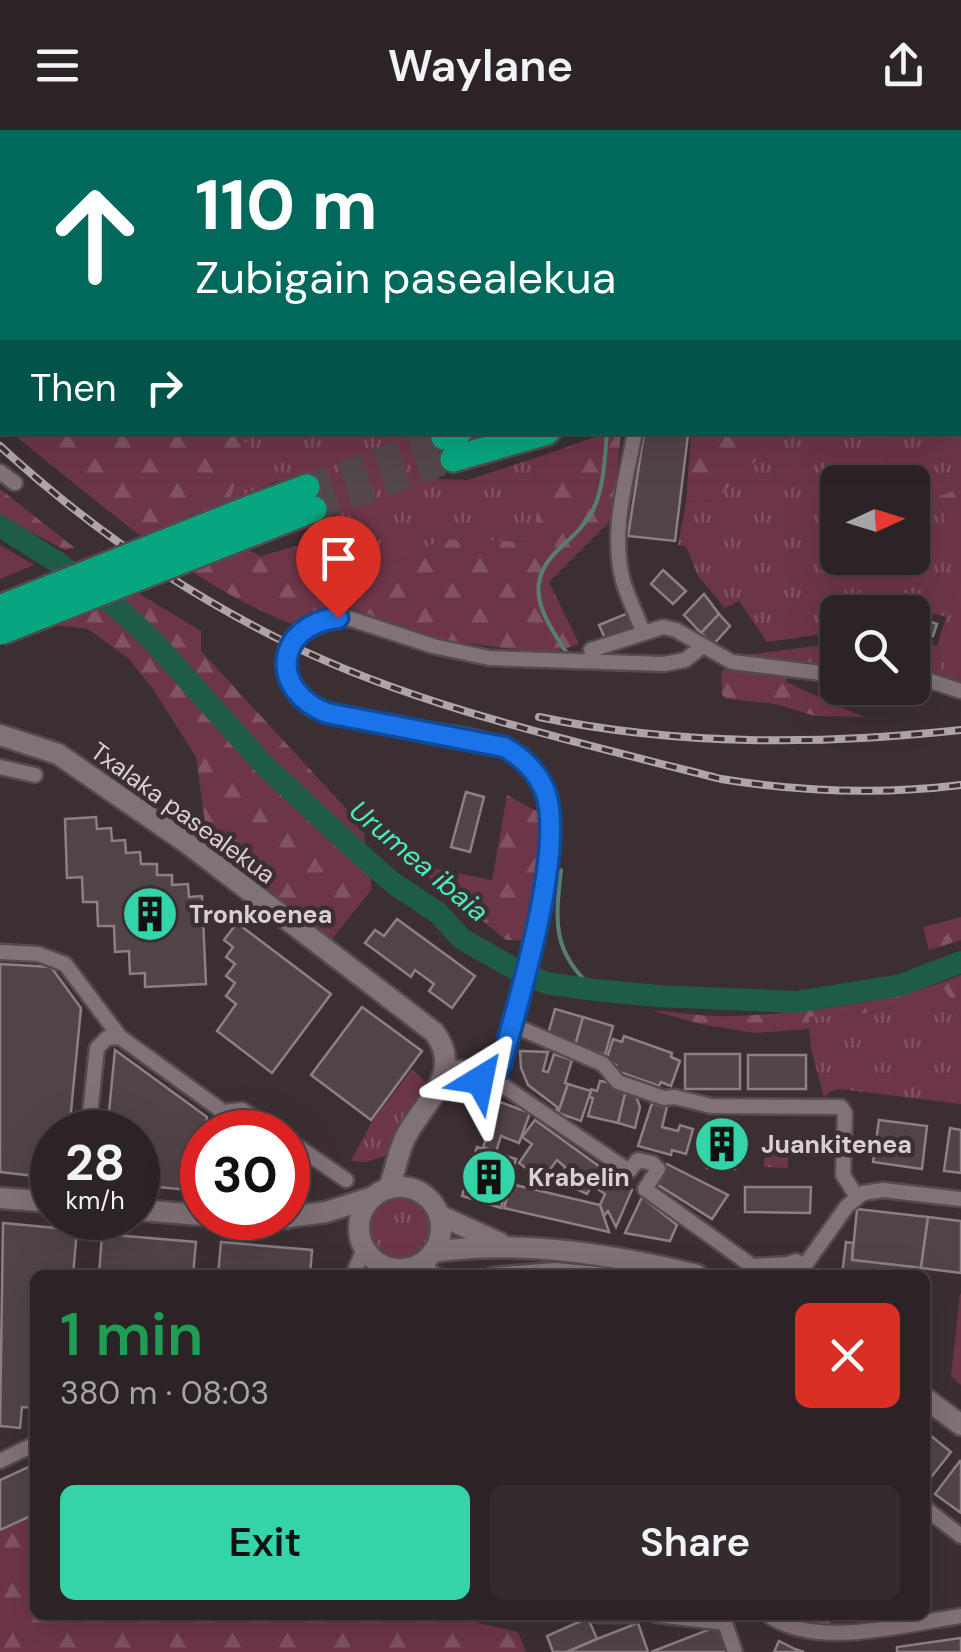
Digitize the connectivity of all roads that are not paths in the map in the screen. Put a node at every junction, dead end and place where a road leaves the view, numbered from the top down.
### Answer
1 (530, 435) edge
2 (634, 435) edge
3 (452, 443) tunnel mouth
4 (0, 472) edge
5 (15, 484) dead end
6 (310, 498) tunnel mouth
7 (252, 521) junction
8 (0, 608) edge
9 (0, 632) edge
10 (643, 632) junction
11 (703, 646) junction
12 (591, 650) dead end
13 (820, 673) edge
14 (930, 681) edge
15 (961, 690) edge
16 (0, 735) edge
17 (0, 767) edge
18 (35, 775) dead end
19 (0, 952) edge
20 (522, 1029) dead end
21 (120, 1037) junction
22 (498, 1070) junction
23 (443, 1078) junction
24 (90, 1110) edge
25 (219, 1110) edge
26 (414, 1124) junction
27 (310, 1155) edge
28 (346, 1180) dead end
29 (381, 1193) junction
30 (424, 1195) junction
31 (856, 1197) junction
32 (0, 1198) edge
33 (961, 1199) edge
34 (30, 1200) edge
35 (310, 1215) joint
36 (438, 1215) junction
37 (362, 1241) junction
38 (516, 1248) junction
39 (430, 1264) edge
40 (354, 1270) edge
41 (384, 1270) edge
42 (397, 1270) edge
43 (517, 1270) edge
44 (556, 1270) edge
45 (673, 1270) edge
46 (801, 1270) edge
47 (804, 1270) edge
48 (930, 1402) edge
49 (961, 1425) edge
50 (30, 1446) edge
51 (0, 1461) edge
52 (930, 1512) edge
53 (961, 1536) edge
54 (961, 1616) edge
55 (700, 1620) edge
56 (777, 1620) edge
57 (928, 1620) edge
58 (930, 1620) edge
59 (735, 1652) edge

1 - 3 highway
2 - 10 street
4 - 5 street
6 - 7 highway
7 - 8 highway, bridge
7 - 9 highway, bridge
10 - 11 street
10 - 12 street
11 - 13 street
11 - 22 street, bridge
14 - 15 street
16 - 23 main road, Txalaka pasealekua
17 - 18 street
19 - 21 street
20 - 31 street
21 - 24 street
21 - 25 street
22 - 23 street
22 - 23 street
22 - 46 street
23 - 26 main road
26 - 29 main road
26 - 30 main road
27 - 28 street
29 - 30 main road
29 - 35 main road
29 - 37 main road
30 - 36 main road
31 - 33 street
31 - 47 street
32 - 34 main road
35 - 37 main road
36 - 38 main road
36 - 39 main road
37 - 40 street
37 - 41 main road
38 - 39 main road
38 - 45 main road
39 - 42 main road
43 - 44 street
48 - 49 main road
50 - 51 street
52 - 53 street
54 - 58 street
55 - 59 street
56 - 57 street

